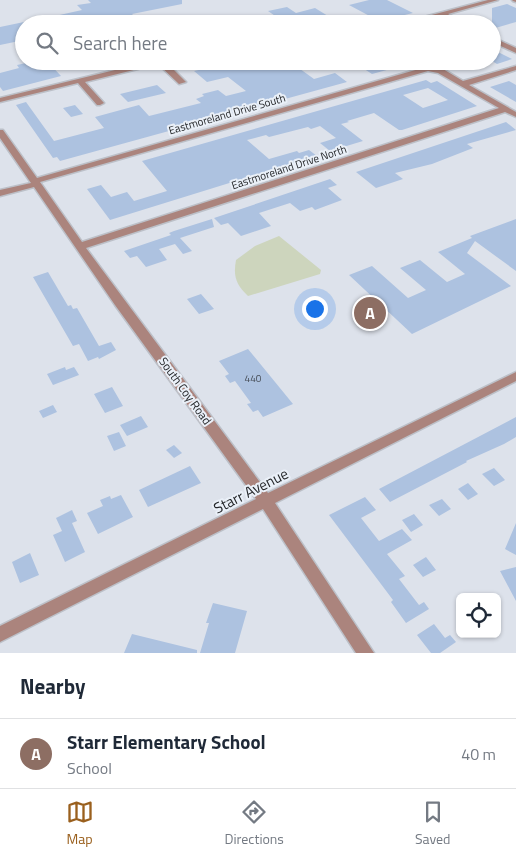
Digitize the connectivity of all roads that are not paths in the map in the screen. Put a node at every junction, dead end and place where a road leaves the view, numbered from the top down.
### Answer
1 (495, 0) edge
2 (442, 14) joint
3 (438, 15) edge
4 (501, 44) edge
5 (516, 51) edge
6 (516, 68) edge
7 (127, 70) edge
8 (169, 70) edge
9 (425, 70) joint
10 (80, 81) junction
11 (182, 82) dead end
12 (463, 84) junction
13 (0, 100) edge
14 (100, 103) dead end
15 (505, 109) junction
16 (516, 115) edge
17 (0, 132) edge
18 (35, 181) junction
19 (0, 187) edge
20 (0, 194) edge
21 (81, 246) junction
22 (516, 376) edge
23 (266, 502) junction
24 (0, 634) edge
25 (366, 653) edge

1 - 2 street
2 - 3 street
4 - 5 street
6 - 12 street
7 - 10 street
8 - 11 street
9 - 12 street
9 - 18 street, Eastmoreland Drive South
10 - 13 street
10 - 14 street
12 - 15 street
15 - 16 street
15 - 21 street, Eastmoreland Drive North
17 - 18 street, South Coy Road
18 - 19 street
18 - 20 street
18 - 21 street, South Coy Road
21 - 23 street, South Coy Road
22 - 23 street, Starr Avenue
23 - 24 street, Starr Avenue
23 - 25 street, South Coy Road

